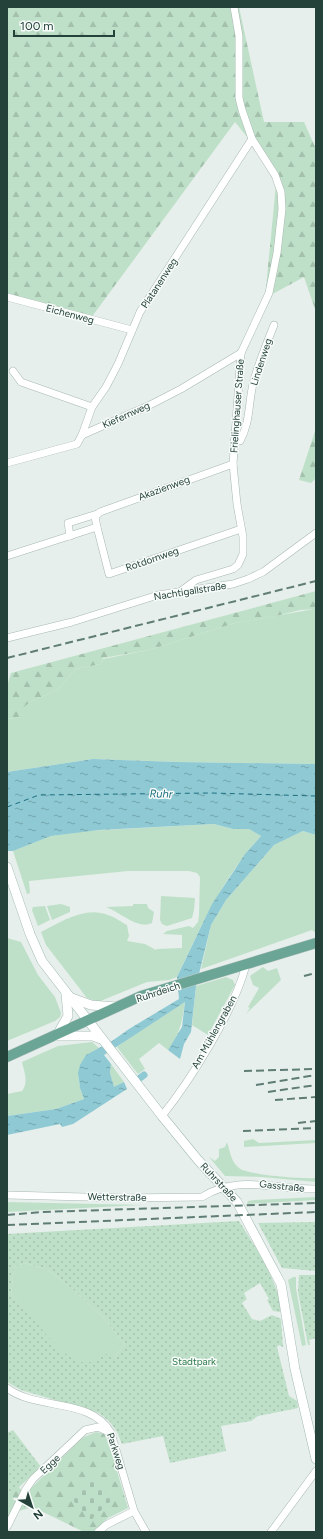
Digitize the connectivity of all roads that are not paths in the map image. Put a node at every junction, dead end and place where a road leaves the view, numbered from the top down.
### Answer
1 (234, 7) edge
2 (252, 139) junction
3 (7, 297) edge
4 (274, 325) dead end
5 (132, 330) junction
6 (241, 353) junction
7 (13, 372) dead end
8 (92, 407) junction
9 (82, 435) junction
10 (234, 441) junction
11 (7, 463) edge
12 (233, 464) junction
13 (97, 514) junction
14 (97, 527) junction
15 (241, 529) junction
16 (316, 533) edge
17 (70, 536) junction
18 (7, 556) edge
19 (181, 591) junction
20 (7, 638) edge
21 (7, 867) edge
22 (316, 943) edge
23 (246, 965) junction
24 (67, 995) junction
25 (116, 1007) junction
26 (88, 1022) junction
27 (56, 1036) junction
28 (102, 1041) junction
29 (7, 1057) edge
30 (162, 1116) junction
31 (225, 1188) junction
32 (316, 1189) edge
33 (7, 1194) edge
34 (7, 1388) edge
35 (111, 1433) junction
36 (316, 1459) edge
37 (316, 1470) edge
38 (134, 1511) junction
39 (7, 1527) edge
40 (98, 1532) edge
41 (146, 1532) edge
42 (271, 1532) edge

1 - 2 street, Frielinghauser Straße
2 - 5 street, Platanenweg
2 - 6 street, Frielinghauser Straße
3 - 5 street, Eichenweg
4 - 10 street, Lindenweg
5 - 8 street, Platanenweg
6 - 9 street, Kiefernweg
6 - 10 street, Frielinghauser Straße
7 - 8 street
8 - 9 street, Platanenweg
9 - 11 street, Kiefernweg
10 - 12 street, Frielinghauser Straße
12 - 13 street, Akazienweg
12 - 15 street, Frielinghauser Straße
13 - 14 street
13 - 17 street, Akazienweg
14 - 15 street, Rotdornweg
14 - 17 street
15 - 19 street, Frielinghauser Straße
16 - 19 street, Nachtigallstraße
17 - 18 street
19 - 20 street, Nachtigallstraße
21 - 24 main road
22 - 23 main road, Ruhrdeich
23 - 25 main road, Ruhrdeich
23 - 30 street, Am Mühlengraben
24 - 25 main road
24 - 26 main road, Ruhrstraße
24 - 27 main road
25 - 26 main road, Ruhrdeich
26 - 27 main road, Ruhrdeich
26 - 28 main road, Ruhrstraße
27 - 28 main road
27 - 29 main road, Ruhrdeich
28 - 30 main road, Ruhrstraße
30 - 31 main road, Ruhrstraße
31 - 32 street, Gasstraße
31 - 33 street, Wetterstraße
31 - 36 main road, Ruhrstraße
34 - 35 street, Parkweg
35 - 38 street, Parkweg
35 - 39 street, Egge
37 - 42 street
38 - 40 street
38 - 41 street, Parkweg

